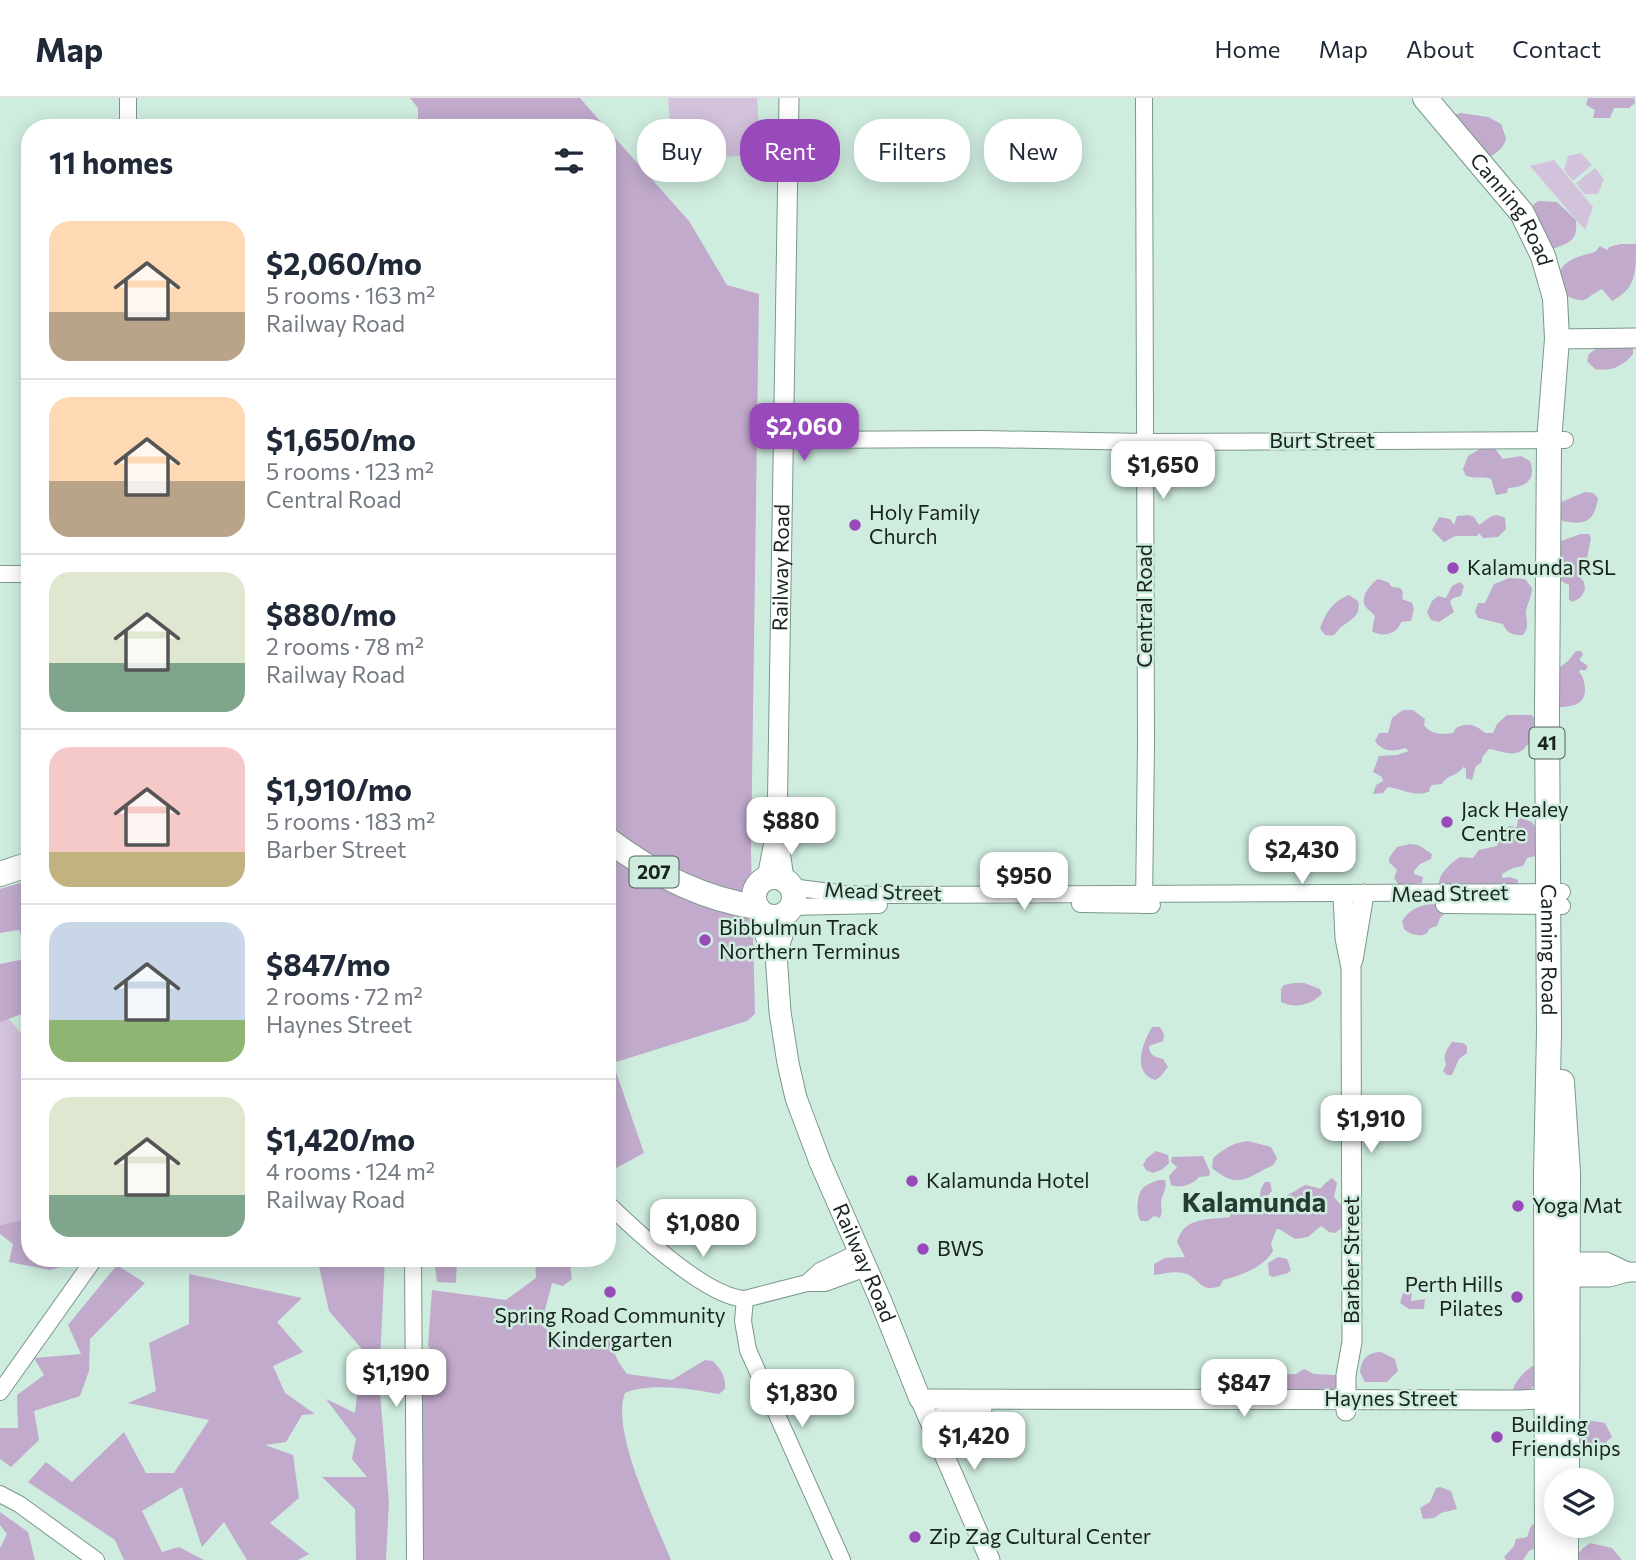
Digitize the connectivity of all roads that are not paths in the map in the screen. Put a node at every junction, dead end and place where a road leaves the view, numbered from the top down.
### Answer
1 (128, 98) edge
2 (789, 98) edge
3 (1144, 98) edge
4 (1425, 98) edge
5 (128, 119) edge
6 (1636, 338) edge
7 (1557, 339) junction
8 (785, 440) junction
9 (1557, 440) junction
10 (1145, 442) junction
11 (0, 574) edge
12 (21, 574) edge
13 (616, 845) edge
14 (21, 867) edge
15 (0, 874) edge
16 (775, 896) junction
17 (1144, 899) junction
18 (1555, 899) junction
19 (1353, 900) junction
20 (616, 1211) edge
21 (862, 1260) junction
22 (89, 1267) edge
23 (413, 1267) edge
24 (1557, 1270) junction
25 (1631, 1272) edge
26 (745, 1299) junction
27 (0, 1392) edge
28 (920, 1399) junction
29 (1012, 1405) junction
30 (1354, 1405) junction
31 (1557, 1405) junction
32 (930, 1422) junction
33 (1565, 1468) edge
34 (0, 1494) edge
35 (1566, 1538) edge
36 (96, 1560) edge
37 (415, 1560) edge
38 (842, 1560) edge
39 (990, 1560) edge
40 (1547, 1560) edge
41 (1566, 1560) edge

1 - 5 street
2 - 8 street, Railway Road
3 - 10 street, Central Road
4 - 7 main road, Canning Road / 41
6 - 7 street
7 - 9 main road, Canning Road / 41
8 - 10 street, Burt Street
8 - 16 street, Railway Road
9 - 10 street, Burt Street
9 - 18 main road, Canning Road / 41
10 - 17 street, Central Road
11 - 12 street
13 - 16 main road, 207
14 - 15 main road
16 - 17 street, Mead Street / 207
16 - 21 main road, Railway Road
17 - 19 street, Mead Street / 207
18 - 19 street, Mead Street / 207
18 - 24 main road, Canning Road / 41
19 - 30 street, Barber Street
20 - 26 street
21 - 26 street
21 - 28 main road, Railway Road
22 - 27 street
23 - 37 street
24 - 25 street
24 - 31 main road, Canning Road / 41
26 - 38 street
28 - 29 street, Haynes Street
28 - 32 street, Railway Road
29 - 30 street, Haynes Street
29 - 32 street, Haynes Street
30 - 31 street, Haynes Street
31 - 33 main road, Canning Road / 41
31 - 40 main road, Canning Road / 41
32 - 39 street, Railway Road
34 - 36 street
35 - 41 main road

